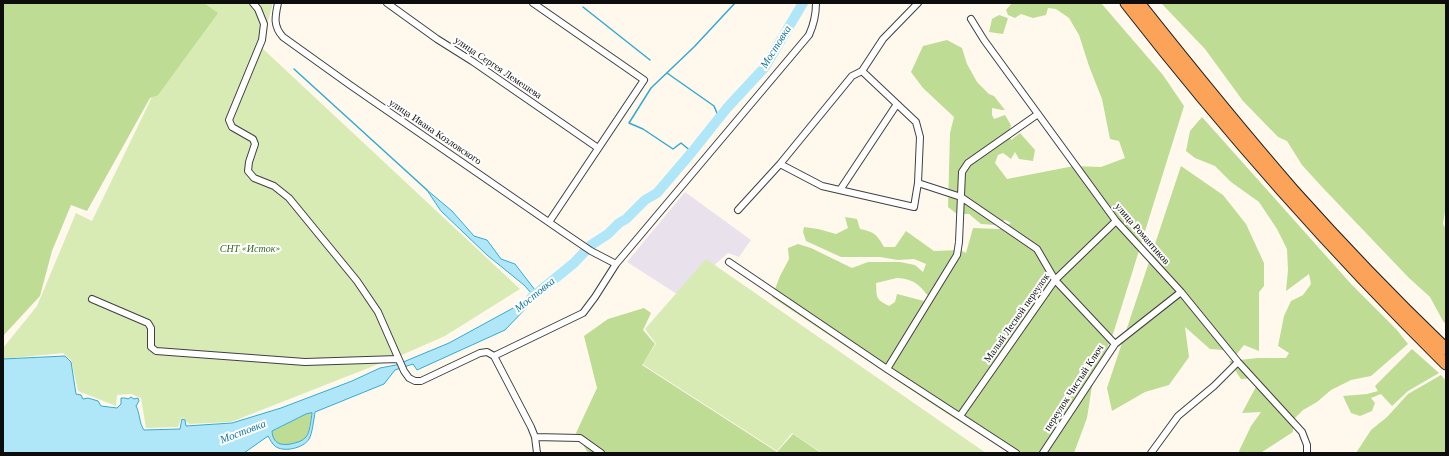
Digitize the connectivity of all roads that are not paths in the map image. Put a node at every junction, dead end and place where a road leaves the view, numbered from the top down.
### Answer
1 (252, 3) edge
2 (278, 3) edge
3 (386, 3) edge
4 (533, 3) edge
5 (816, 3) edge
6 (918, 3) edge
7 (1126, 3) edge
8 (1139, 3) edge
9 (972, 18) dead end
10 (862, 71) junction
11 (897, 104) junction
12 (1038, 114) junction
13 (598, 148) junction
14 (780, 164) junction
15 (918, 183) junction
16 (840, 190) junction
17 (961, 197) junction
18 (738, 210) dead end
19 (1116, 221) junction
20 (549, 222) junction
21 (729, 262) dead end
22 (616, 264) junction
23 (1055, 280) junction
24 (1181, 292) junction
25 (92, 299) dead end
26 (1115, 344) junction
27 (1446, 350) edge
28 (494, 356) junction
29 (399, 361) junction
30 (1238, 362) junction
31 (1446, 364) edge
32 (888, 369) junction
33 (960, 416) junction
34 (535, 437) junction
35 (537, 453) edge
36 (601, 453) edge
37 (1016, 453) edge
38 (1043, 453) edge
39 (1151, 453) edge
40 (1307, 453) edge

1 - 29 street
2 - 20 street, улица Ивана Козловского
3 - 13 street, улица Сергея Лемешева
4 - 13 street
5 - 22 street
6 - 10 street
7 - 31 highway
8 - 27 highway
9 - 12 street, улица Романтиков
10 - 11 street
10 - 14 street
11 - 15 street
11 - 16 street
12 - 17 street
12 - 19 street, улица Романтиков
13 - 20 street
14 - 16 street
14 - 18 street
15 - 16 street
15 - 17 street
17 - 23 street
17 - 32 street
19 - 23 street, Малый Лесной переулок
19 - 24 street, улица Романтиков
20 - 22 street, улица Ивана Козловского
21 - 32 street
22 - 28 street
23 - 26 street
23 - 33 street, Малый Лесной переулок
24 - 26 street, переулок Чистый Ключ
24 - 30 street, улица Романтиков
25 - 29 street
26 - 38 street, переулок Чистый Ключ
28 - 29 street
28 - 34 street
30 - 39 street
30 - 40 street, улица Романтиков
32 - 33 street
33 - 37 street
34 - 35 street
34 - 36 street

